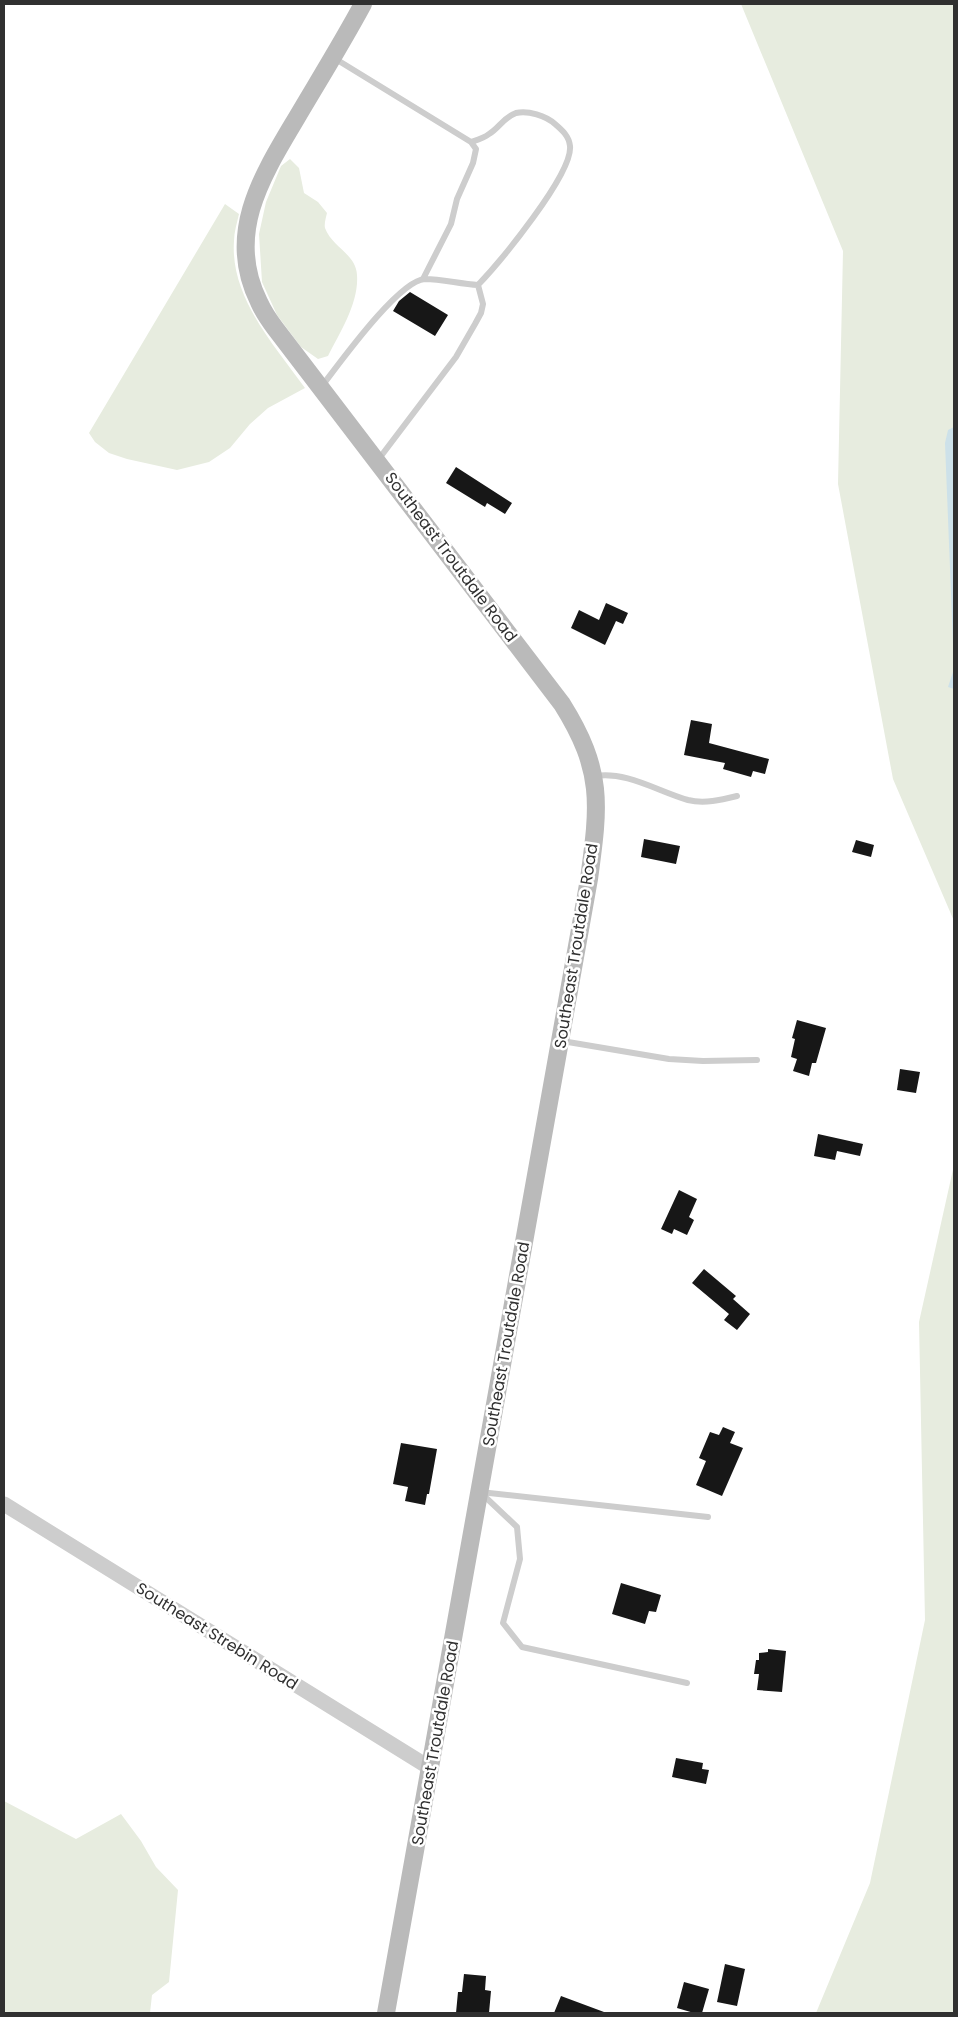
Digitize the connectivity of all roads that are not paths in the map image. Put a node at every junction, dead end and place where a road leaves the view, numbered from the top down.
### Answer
1 (363, 4) edge
2 (333, 57) junction
3 (471, 142) junction
4 (423, 279) junction
5 (478, 285) junction
6 (320, 388) junction
7 (377, 461) junction
8 (594, 776) junction
9 (737, 796) dead end
10 (560, 1041) junction
11 (757, 1060) dead end
12 (480, 1492) junction
13 (4, 1504) edge
14 (708, 1517) dead end
15 (688, 1683) dead end
16 (430, 1768) junction
17 (386, 2013) edge

1 - 2 main road, Southeast Troutdale Road
2 - 3 lane
2 - 6 main road, Southeast Troutdale Road
3 - 4 lane
3 - 5 lane
4 - 5 lane
4 - 6 lane
5 - 7 lane
6 - 7 main road, Southeast Troutdale Road
7 - 8 main road, Southeast Troutdale Road
8 - 9 lane
8 - 10 main road, Southeast Troutdale Road
10 - 11 lane
10 - 12 main road, Southeast Troutdale Road
12 - 14 lane
12 - 15 lane
12 - 16 main road, Southeast Troutdale Road
13 - 16 street, Southeast Strebin Road
16 - 17 main road, Southeast Troutdale Road

